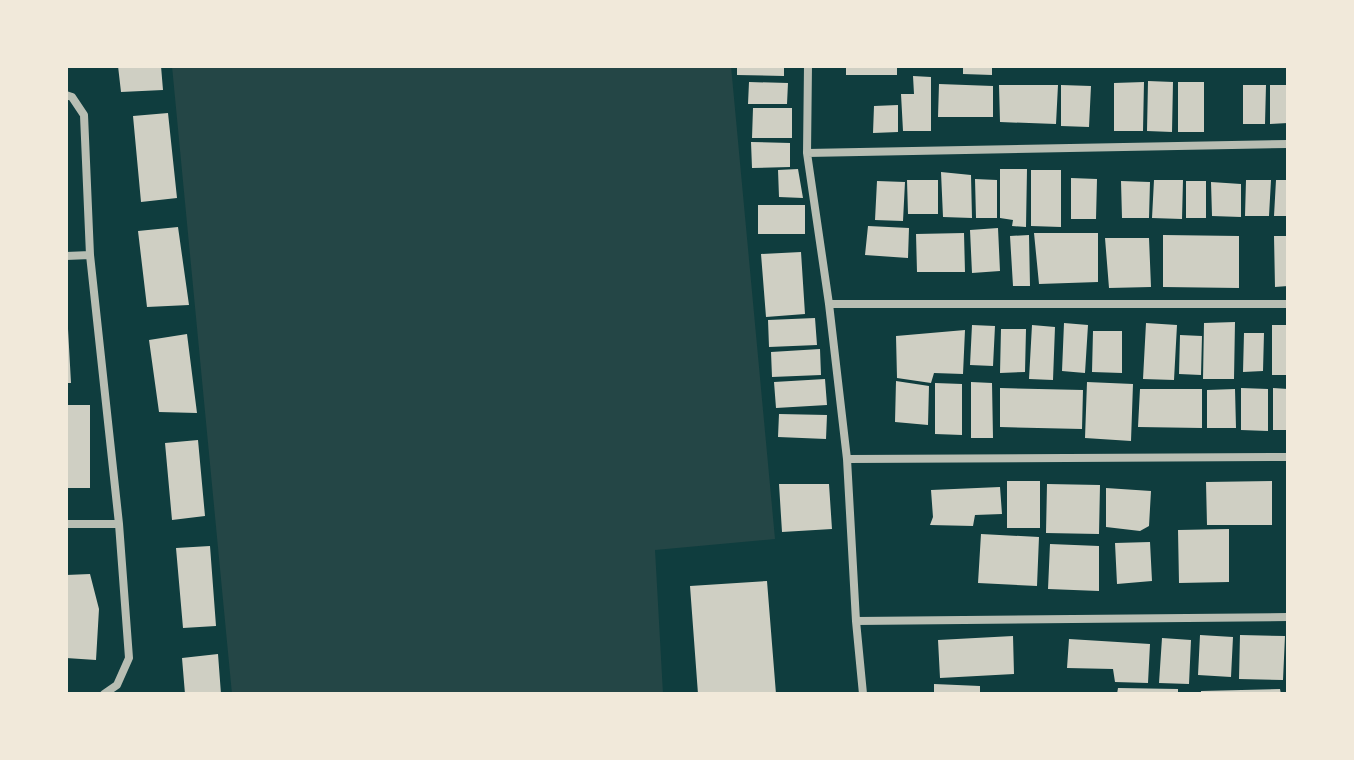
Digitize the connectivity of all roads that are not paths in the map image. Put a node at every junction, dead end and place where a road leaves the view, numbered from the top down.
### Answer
1 (808, 66) edge
2 (66, 95) edge
3 (1288, 144) edge
4 (807, 153) junction
5 (90, 255) junction
6 (66, 256) edge
7 (829, 304) junction
8 (1288, 304) edge
9 (1288, 457) edge
10 (847, 459) junction
11 (66, 524) edge
12 (119, 524) junction
13 (1288, 617) edge
14 (856, 621) junction
15 (104, 694) edge
16 (863, 694) edge

1 - 4 street
2 - 5 street
3 - 4 street
4 - 7 street
5 - 6 street
5 - 12 street
7 - 8 street
7 - 10 street
9 - 10 street
10 - 14 street
11 - 12 street
12 - 15 street
13 - 14 street
14 - 16 street

